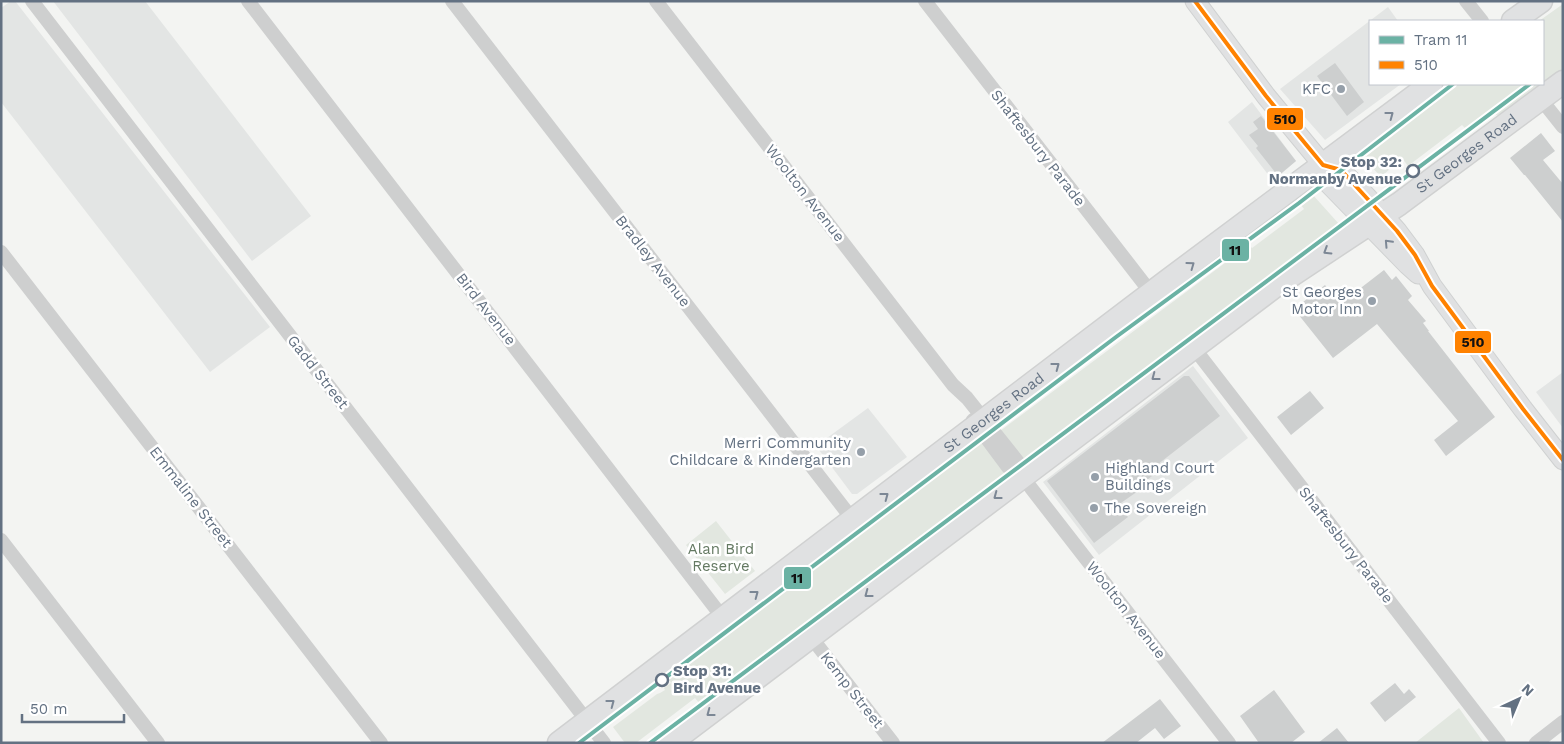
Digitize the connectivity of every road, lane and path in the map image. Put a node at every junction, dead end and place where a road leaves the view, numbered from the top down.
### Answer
1 (32, 1) edge
2 (248, 1) edge
3 (452, 1) edge
4 (656, 1) edge
5 (925, 1) edge
6 (1195, 1) edge
7 (1466, 1) edge
8 (1540, 1) edge
9 (1481, 20) edge
10 (1514, 20) edge
11 (1563, 82) edge
12 (1430, 85) edge
13 (1540, 98) junction
14 (1563, 127) edge
15 (1324, 165) junction
16 (1376, 220) junction
17 (1, 252) edge
18 (1152, 294) junction
19 (1194, 348) junction
20 (981, 423) junction
21 (1563, 460) edge
22 (1023, 477) junction
23 (853, 520) junction
24 (1, 540) edge
25 (723, 618) junction
26 (811, 637) junction
27 (587, 721) junction
28 (1563, 722) edge
29 (158, 743) edge
30 (381, 743) edge
31 (559, 743) edge
32 (604, 743) edge
33 (670, 743) edge
34 (893, 743) edge
35 (1229, 743) edge
36 (1499, 743) edge
37 (1536, 743) edge

1 - 27 street, Gadd Street
2 - 25 street, Bird Avenue
3 - 23 street, Bradley Avenue
4 - 20 street, Woolton Avenue
5 - 18 street, Shaftesbury Parade
6 - 15 main road
7 - 9 street
8 - 10 highway
11 - 13 highway, St Georges Road
15 -> 12 highway, St Georges Road
13 - 14 street
13 - 16 highway, St Georges Road
15 - 16 main road
18 -> 15 highway, St Georges Road
16 -> 19 highway, St Georges Road
16 - 21 main road
17 - 30 street, Emmaline Street
20 -> 18 highway, St Georges Road
19 -> 22 highway, St Georges Road
19 - 36 street, Shaftesbury Parade
20 - 22 street, Woolton Avenue
23 -> 20 highway, St Georges Road
22 -> 26 highway, St Georges Road
22 - 35 street, Woolton Avenue
25 -> 23 highway, St Georges Road
24 - 29 street
27 -> 25 highway, St Georges Road
26 -> 33 highway, St Georges Road
26 - 34 street, Kemp Street
27 - 31 highway, St Georges Road
27 - 32 street, Gadd Street
28 - 37 street

